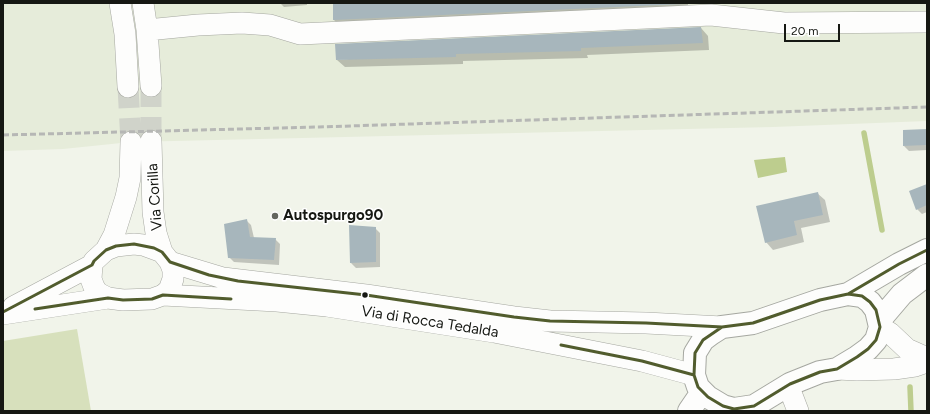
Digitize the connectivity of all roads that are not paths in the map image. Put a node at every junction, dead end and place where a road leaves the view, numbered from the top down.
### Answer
1 (120, 3) edge
2 (143, 3) edge
3 (927, 22) edge
4 (148, 30) junction
5 (151, 86) tunnel mouth
6 (128, 87) tunnel mouth
7 (927, 250) edge
8 (99, 257) junction
9 (166, 257) junction
10 (927, 275) edge
11 (848, 294) junction
12 (163, 295) junction
13 (108, 298) junction
14 (3, 313) edge
15 (880, 324) junction
16 (722, 327) junction
17 (927, 358) edge
18 (927, 362) edge
19 (837, 369) junction
20 (698, 383) junction
21 (788, 385) junction
22 (733, 410) edge
23 (689, 411) edge
24 (798, 411) edge

1 - 6 street
2 - 4 street
3 - 4 street
4 - 5 street
7 - 11 main road
8 - 9 street, Via di Rocca Tedalda
8 - 9 street, Via Corilla
8 - 13 street
8 - 14 street, Via di Rocca Tedalda
9 - 12 street
9 - 16 street, Via di Rocca Tedalda
10 - 15 main road
11 - 15 main road
11 - 16 main road
12 - 13 street, Via di Rocca Tedalda
12 - 20 street, Via di Rocca Tedalda
13 - 14 street, Via di Rocca Tedalda
15 - 17 street
15 - 19 main road
16 - 20 main road
18 - 19 street
19 - 21 main road
20 - 22 main road
20 - 23 main road
21 - 22 main road
21 - 24 street

